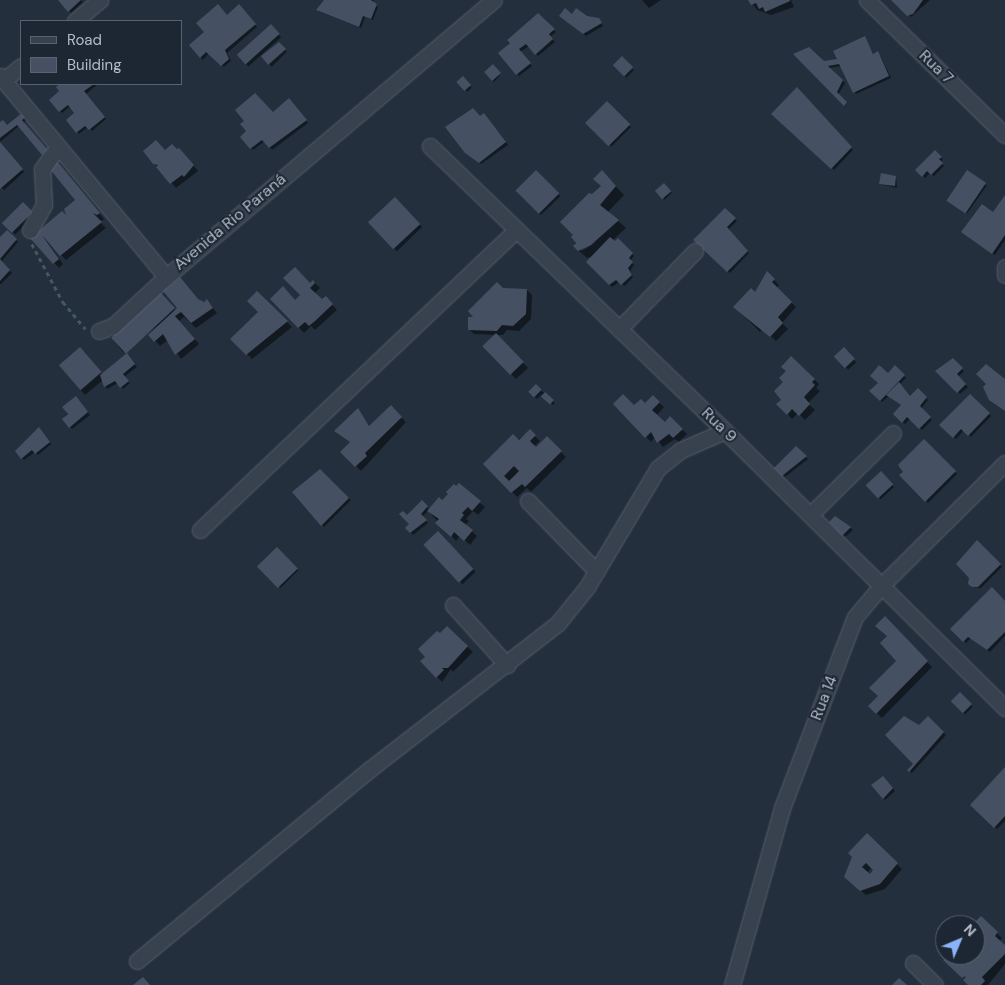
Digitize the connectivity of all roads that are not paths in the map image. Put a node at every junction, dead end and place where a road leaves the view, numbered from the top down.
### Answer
1 (100, 0) edge
2 (494, 0) edge
3 (867, 0) edge
4 (76, 20) edge
5 (20, 67) edge
6 (2, 78) edge
7 (1004, 132) edge
8 (430, 146) dead end
9 (58, 147) junction
10 (30, 230) road end
11 (516, 230) junction
12 (695, 251) dead end
13 (1005, 267) edge
14 (1005, 275) edge
15 (166, 277) junction
16 (619, 329) junction
17 (99, 332) road end
18 (725, 431) junction
19 (893, 433) dead end
20 (1005, 464) edge
21 (528, 501) dead end
22 (811, 514) junction
23 (200, 530) dead end
24 (596, 571) junction
25 (882, 585) junction
26 (453, 605) dead end
27 (507, 665) junction
28 (1005, 708) edge
29 (137, 961) dead end
30 (913, 963) dead end
31 (732, 985) edge
32 (935, 985) edge

1 - 4 street
2 - 15 street, Avenida Rio Paraná
3 - 7 street, Rua 7
5 - 6 street
6 - 9 street, Avenida Rio Paraná
8 - 11 street, Rua 9
9 - 10 street
9 - 15 street, Avenida Rio Paraná
11 - 16 street, Rua 9
11 - 23 street
12 - 16 street
13 - 14 street
15 - 17 street
16 - 18 street, Rua 9
18 - 22 street, Rua 9
18 - 24 street
19 - 22 street
20 - 25 street, Rua 14
21 - 24 street
22 - 25 street, Rua 9
24 - 27 street
25 - 28 street, Rua 9
25 - 31 street, Rua 14
26 - 27 street
27 - 29 street
30 - 32 street

